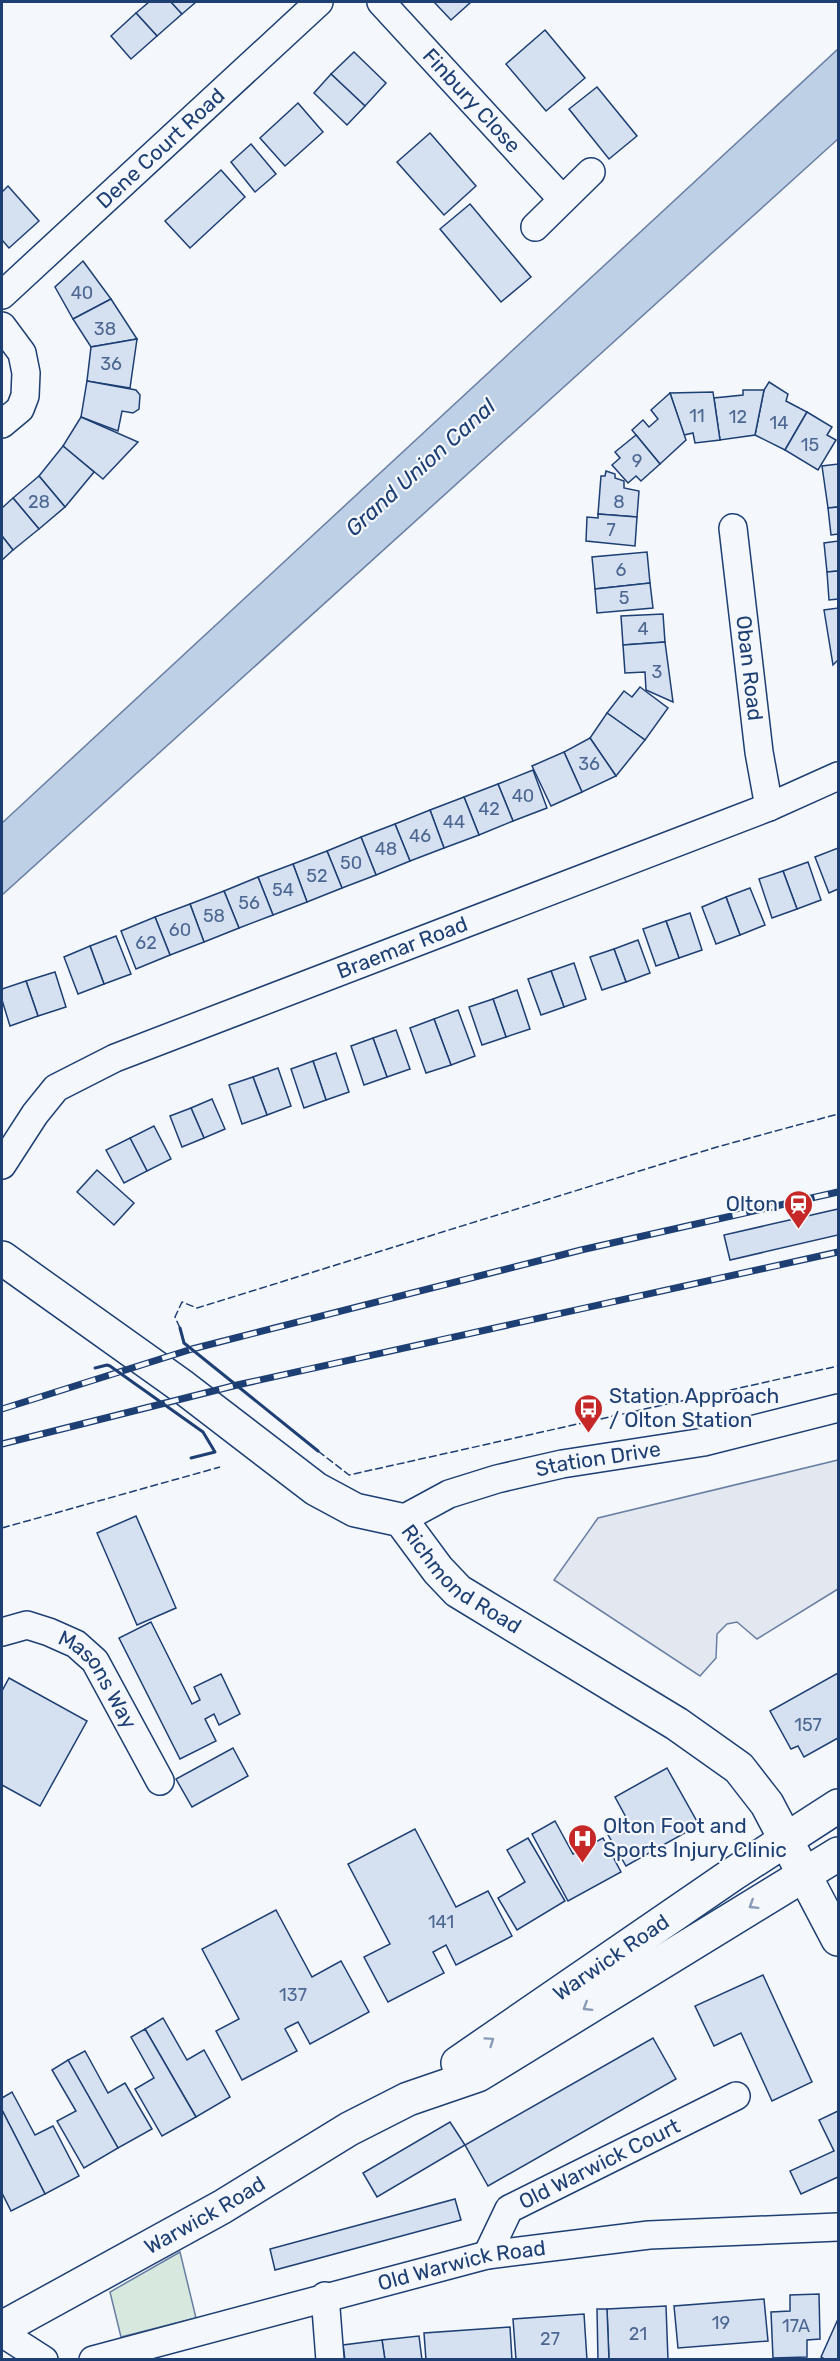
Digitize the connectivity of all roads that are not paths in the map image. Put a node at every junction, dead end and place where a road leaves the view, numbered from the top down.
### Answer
1 (319, 2) edge
2 (381, 2) edge
3 (591, 172) dead end
4 (562, 199) junction
5 (535, 227) dead end
6 (2, 295) edge
7 (2, 326) edge
8 (2, 424) edge
9 (733, 528) dead end
10 (838, 776) edge
11 (769, 807) junction
12 (2, 1165) edge
13 (2, 1258) edge
14 (838, 1408) edge
15 (401, 1520) junction
16 (2, 1632) edge
17 (160, 1781) dead end
18 (838, 1806) edge
19 (787, 1839) junction
20 (838, 1854) edge
21 (803, 1874) junction
22 (838, 1939) edge
23 (736, 2096) dead end
24 (408, 2099) junction
25 (838, 2227) edge
26 (487, 2255) junction
27 (325, 2296) junction
28 (2, 2330) edge
29 (44, 2360) edge
30 (93, 2360) edge
31 (330, 2360) edge

1 - 6 street, Dene Court Road
2 - 4 street, Finbury Close
3 - 4 street
4 - 5 street
7 - 8 street
9 - 11 street, Oban Road
10 - 11 street, Braemar Road
11 - 12 street, Braemar Road
13 - 15 main road, Richmond Road
14 - 15 street, Station Drive
15 - 19 main road, Richmond Road
16 - 17 street, Masons Way
18 - 19 main road, Warwick Road
19 - 21 main road
24 -> 19 main road, Warwick Road
20 - 21 main road, Warwick Road
21 - 22 main road
21 -> 24 main road, Warwick Road
23 - 26 street, Old Warwick Court
24 - 28 main road, Warwick Road
25 - 26 street, Old Warwick Road
26 - 27 street, Old Warwick Road
27 - 30 street, Old Warwick Road
27 - 31 street
28 - 29 street

